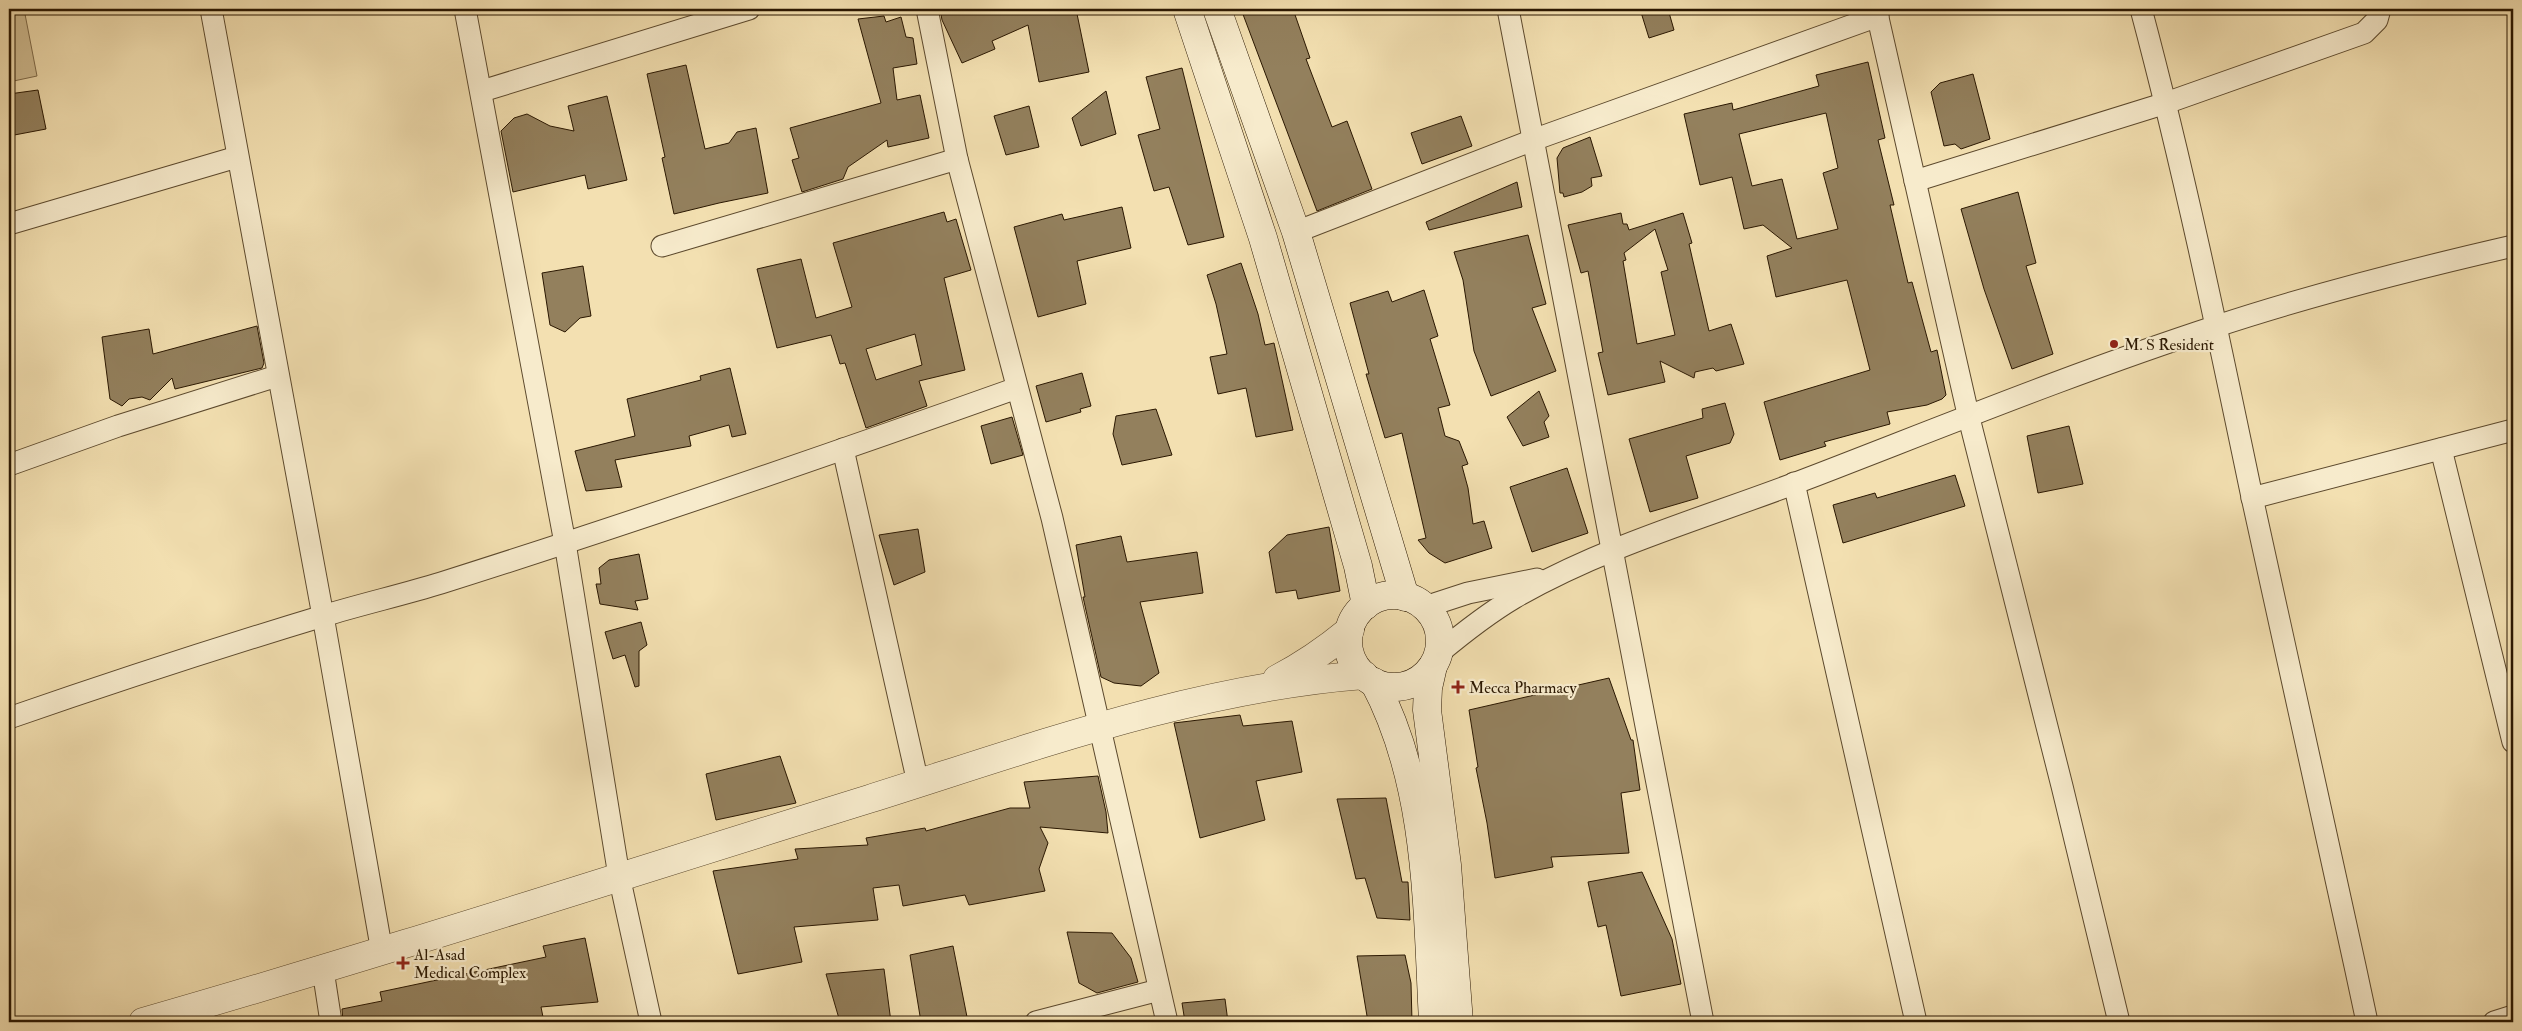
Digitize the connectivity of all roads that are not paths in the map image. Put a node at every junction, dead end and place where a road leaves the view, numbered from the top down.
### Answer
1 (211, 9) edge
2 (466, 9) edge
3 (749, 9) edge
4 (927, 9) edge
5 (1187, 9) edge
6 (1217, 9) edge
7 (1508, 9) edge
8 (2141, 9) edge
9 (2380, 9) edge
10 (1877, 13) edge
11 (482, 91) junction
12 (2166, 103) junction
13 (1533, 140) junction
14 (237, 157) junction
15 (957, 159) junction
16 (1915, 180) junction
17 (9, 224) edge
18 (1296, 232) junction
19 (662, 246) dead end
20 (2513, 246) edge
21 (2217, 326) junction
22 (277, 376) junction
23 (1017, 388) junction
24 (1968, 414) junction
25 (2513, 430) edge
26 (843, 449) junction
27 (2441, 449) junction
28 (9, 465) edge
29 (1794, 483) junction
30 (2252, 498) junction
31 (565, 542) junction
32 (1612, 551) junction
33 (1392, 555) junction
34 (1358, 566) junction
35 (1557, 577) junction
36 (1415, 602) junction
37 (1366, 605) junction
38 (323, 616) junction
39 (1350, 630) junction
40 (1436, 659) junction
41 (1369, 679) junction
42 (1243, 692) junction
43 (1427, 710) junction
44 (9, 718) edge
45 (1392, 721) junction
46 (1101, 727) junction
47 (2513, 742) edge
48 (918, 783) junction
49 (619, 876) junction
50 (382, 952) junction
51 (323, 970) junction
52 (1159, 990) junction
53 (2513, 1016) edge
54 (143, 1022) edge
55 (331, 1022) edge
56 (651, 1022) edge
57 (1036, 1022) edge
58 (1167, 1022) edge
59 (1433, 1022) edge
60 (1459, 1022) edge
61 (1703, 1022) edge
62 (1916, 1022) edge
63 (2119, 1022) edge
64 (2367, 1022) edge
65 (2494, 1022) edge

1 - 14 street
2 - 11 street
3 - 11 street
4 - 15 street
5 - 34 main road
6 - 18 main road
7 - 13 street
8 - 12 street
9 - 12 street
10 - 13 street
10 - 16 street
11 - 31 street
12 - 16 street
12 - 21 street
13 - 18 street
13 - 32 street
14 - 17 street
14 - 22 street
15 - 19 street
15 - 23 street
16 - 24 street
18 - 33 main road
20 - 21 street
21 - 24 street
21 - 30 street
22 - 28 street
22 - 38 street
23 - 26 street
23 - 46 street
24 - 29 street
24 - 63 street
25 - 27 street
26 - 31 street
26 - 48 street
27 - 30 street
27 - 47 street
29 - 32 street
29 - 62 street
30 - 64 street
31 - 38 street
31 - 49 street
32 - 35 street
32 - 61 street
33 - 34 main road
33 - 36 main road
34 - 37 main road
35 - 36 street
35 - 40 street
36 - 37 main road
36 - 40 main road
37 - 39 main road
38 - 44 street
38 - 50 street
39 - 41 main road
39 - 42 main road
40 - 41 main road
40 - 43 main road
41 - 42 main road
41 - 45 main road
42 - 46 main road
43 - 45 main road
43 - 60 main road
45 - 59 main road
46 - 48 main road
46 - 52 street
48 - 49 main road
49 - 50 main road
49 - 56 street
50 - 51 main road
51 - 54 main road
51 - 55 street
52 - 57 street
52 - 58 street
53 - 65 street

